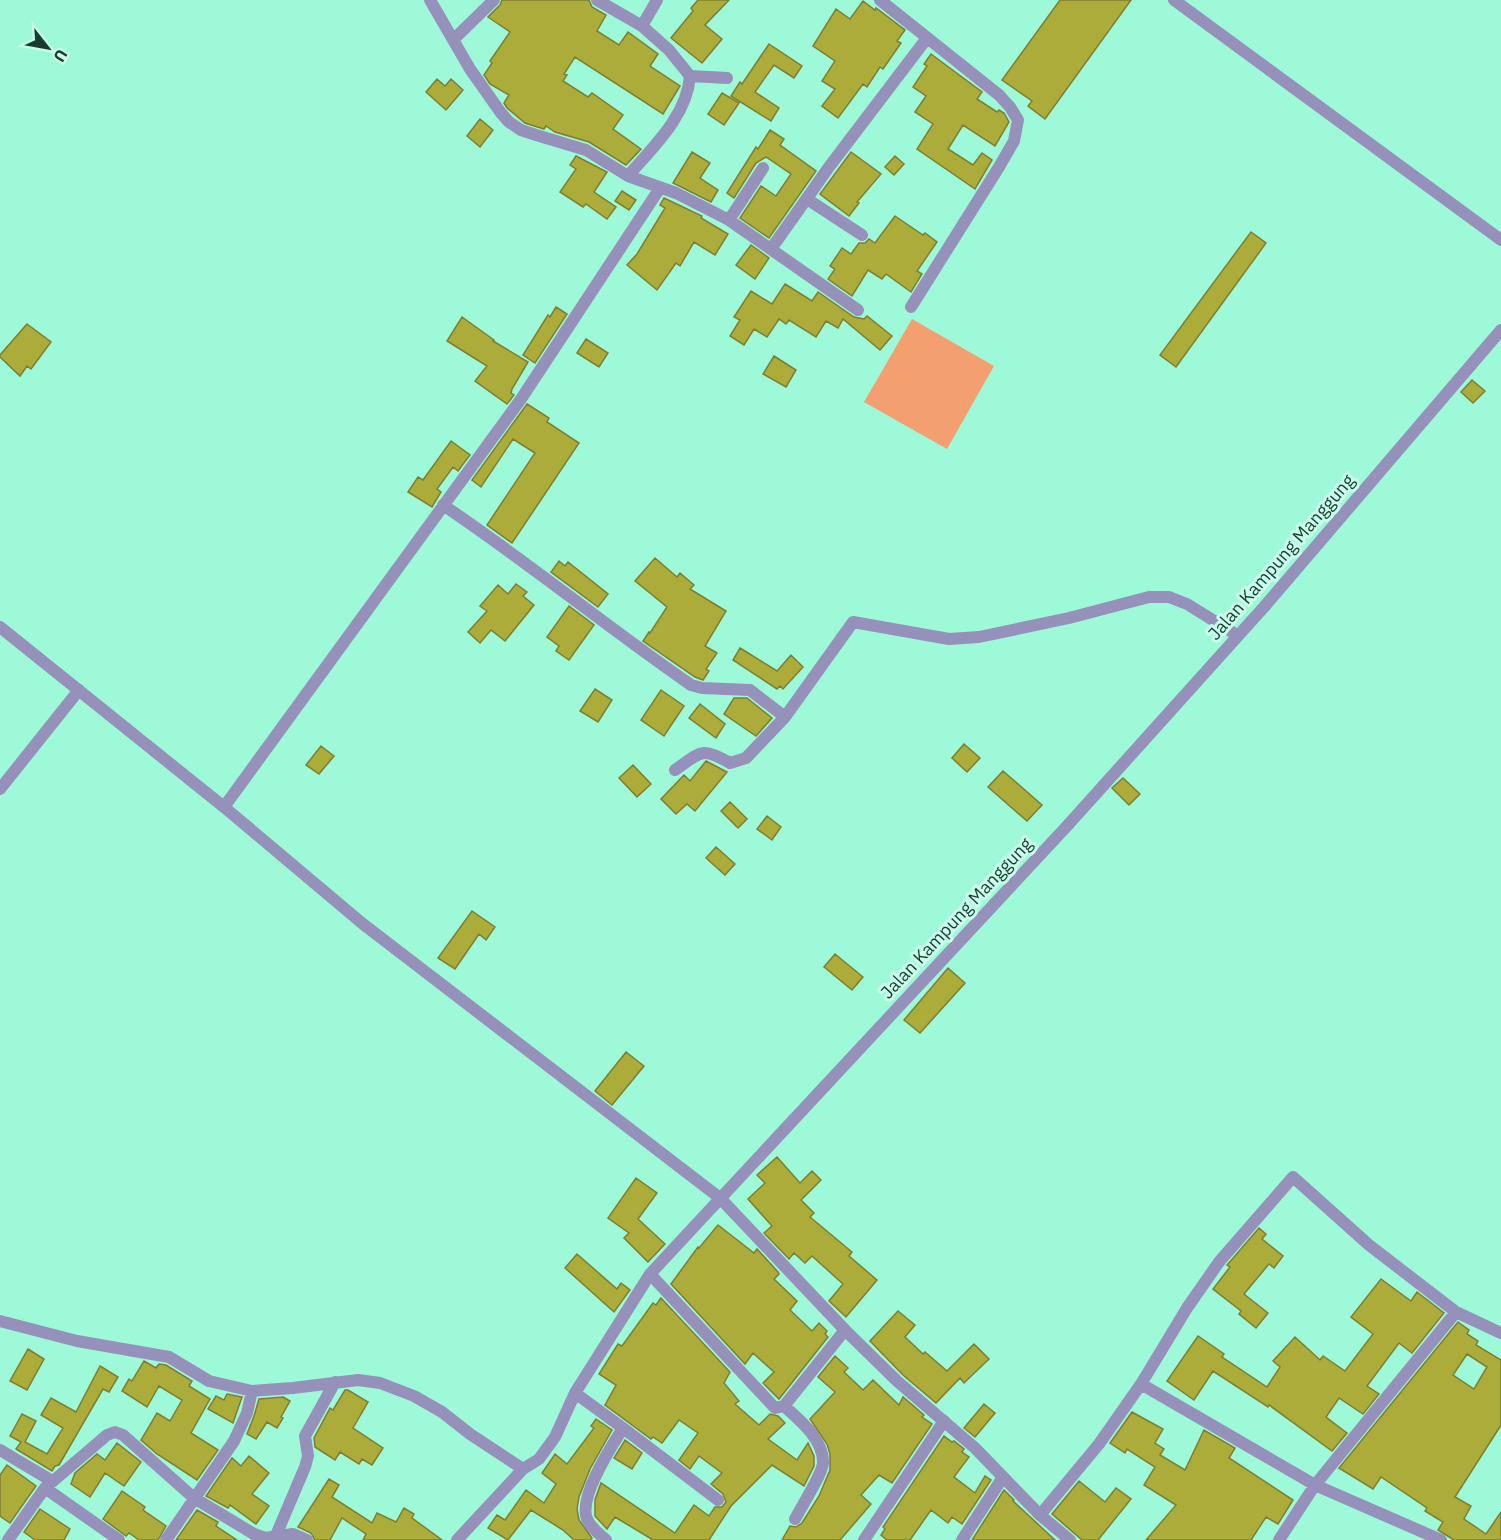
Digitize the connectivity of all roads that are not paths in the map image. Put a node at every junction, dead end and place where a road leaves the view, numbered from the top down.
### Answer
1 (430, 0) edge
2 (494, 0) edge
3 (597, 0) edge
4 (657, 0) edge
5 (880, 0) edge
6 (1174, 0) edge
7 (642, 26) junction
8 (927, 38) junction
9 (453, 40) junction
10 (690, 76) junction
11 (727, 78) dead end
12 (763, 168) dead end
13 (628, 176) junction
14 (660, 188) junction
15 (807, 199) junction
16 (729, 220) junction
17 (862, 235) dead end
18 (1501, 240) edge
19 (771, 249) junction
20 (911, 307) dead end
21 (858, 310) dead end
22 (1501, 330) edge
23 (443, 505) junction
24 (0, 627) edge
25 (1237, 635) junction
26 (79, 690) junction
27 (785, 717) junction
28 (675, 770) dead end
29 (0, 789) edge
30 (225, 807) junction
31 (720, 1198) junction
32 (650, 1274) junction
33 (1456, 1312) junction
34 (0, 1321) edge
35 (845, 1330) junction
36 (1501, 1333) edge
37 (335, 1382) junction
38 (1141, 1384) junction
39 (252, 1391) junction
40 (575, 1394) junction
41 (784, 1406) junction
42 (944, 1422) junction
43 (623, 1428) junction
44 (0, 1450) edge
45 (523, 1469) junction
46 (1003, 1476) junction
47 (49, 1485) junction
48 (1315, 1485) junction
49 (194, 1498) junction
50 (718, 1500) dead end
51 (1040, 1515) junction
52 (795, 1519) dead end
53 (275, 1538) edge
54 (8, 1540) edge
55 (119, 1540) edge
56 (166, 1540) edge
57 (308, 1540) edge
58 (457, 1540) edge
59 (606, 1540) edge
60 (864, 1540) edge
61 (962, 1540) edge
62 (1070, 1540) edge
63 (1279, 1540) edge
64 (1441, 1540) edge

1 - 9 street
2 - 9 street
3 - 7 street
4 - 7 street
5 - 8 street
6 - 18 street
7 - 10 street
8 - 15 street
8 - 20 street
9 - 13 street
10 - 11 street
10 - 13 street
12 - 16 street
13 - 14 street
14 - 16 street
14 - 23 street
15 - 17 street
15 - 19 street
16 - 19 street
19 - 21 street
22 - 25 street, Jalan Kampung Manggung
23 - 27 street
23 - 30 street
24 - 26 street
25 - 27 street
25 - 31 street, Jalan Kampung Manggung
26 - 29 street
26 - 30 street
27 - 28 street
30 - 31 street
31 - 32 street, Jalan Kampung Manggung
31 - 35 street
32 - 40 street, Jalan Kampung Manggung
32 - 41 street
33 - 36 street
33 - 38 street
33 - 48 street
34 - 39 street
35 - 41 street
35 - 42 street
37 - 39 street
37 - 45 street
37 - 53 street
38 - 48 street
38 - 51 street
39 - 49 street
40 - 43 street
40 - 45 street, Jalan Kampung Manggung
41 - 52 street
42 - 46 street
42 - 60 street
43 - 50 street
43 - 59 street
44 - 47 street
45 - 58 street, Jalan Kampung Manggung
46 - 51 street
46 - 61 street
47 - 49 street
47 - 54 street
47 - 55 street
48 - 63 street
48 - 64 street
49 - 53 street
49 - 56 street
51 - 62 street
53 - 57 street

